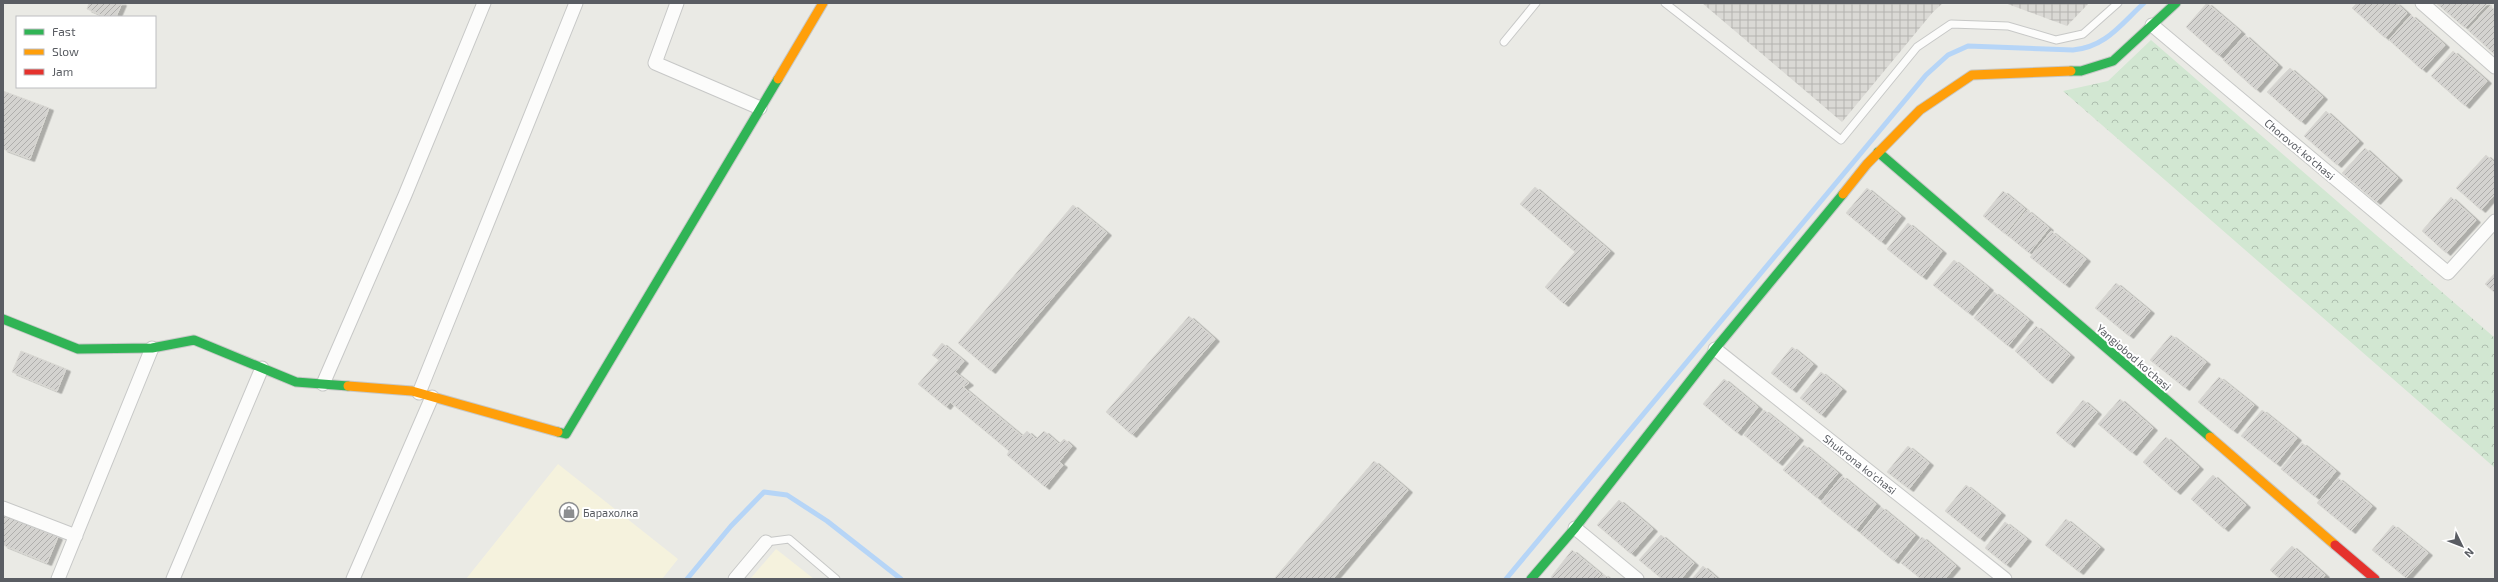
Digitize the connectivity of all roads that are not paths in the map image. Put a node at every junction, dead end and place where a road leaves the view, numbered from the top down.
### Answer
1 (484, 3) edge
2 (576, 3) edge
3 (677, 3) edge
4 (823, 3) edge
5 (1536, 3) edge
6 (1665, 3) edge
7 (2118, 3) edge
8 (2176, 3) edge
9 (2422, 3) edge
10 (2152, 25) junction
11 (1504, 42) dead end
12 (2495, 67) edge
13 (760, 108) junction
14 (1878, 152) junction
15 (2494, 224) edge
16 (3, 319) edge
17 (152, 348) junction
18 (1715, 349) junction
19 (262, 368) junction
20 (323, 384) junction
21 (419, 393) junction
22 (432, 397) junction
23 (3, 508) edge
24 (1575, 528) junction
25 (76, 536) junction
26 (766, 542) joint
27 (58, 579) edge
28 (173, 579) edge
29 (353, 579) edge
30 (735, 579) edge
31 (836, 579) edge
32 (1531, 579) edge
33 (1637, 579) edge
34 (2005, 579) edge
35 (2375, 579) edge

1 - 20 street
2 - 21 street
3 - 13 street
4 - 13 street
5 - 11 lane
6 - 7 lane
8 - 10 street
9 - 12 street
10 - 14 street
10 - 15 street, Chorovot ko'chasi
13 - 22 street
14 - 18 street
14 - 35 street, Yangiobod ko'chasi
16 - 17 street
17 - 19 street
17 - 25 street
18 - 24 street
18 - 34 street, Shukrona ko'chasi
19 - 20 street
19 - 28 street
20 - 21 street
21 - 22 street
22 - 29 street
23 - 25 street
24 - 32 street
24 - 33 street
25 - 27 street
26 - 30 street
26 - 31 lane

